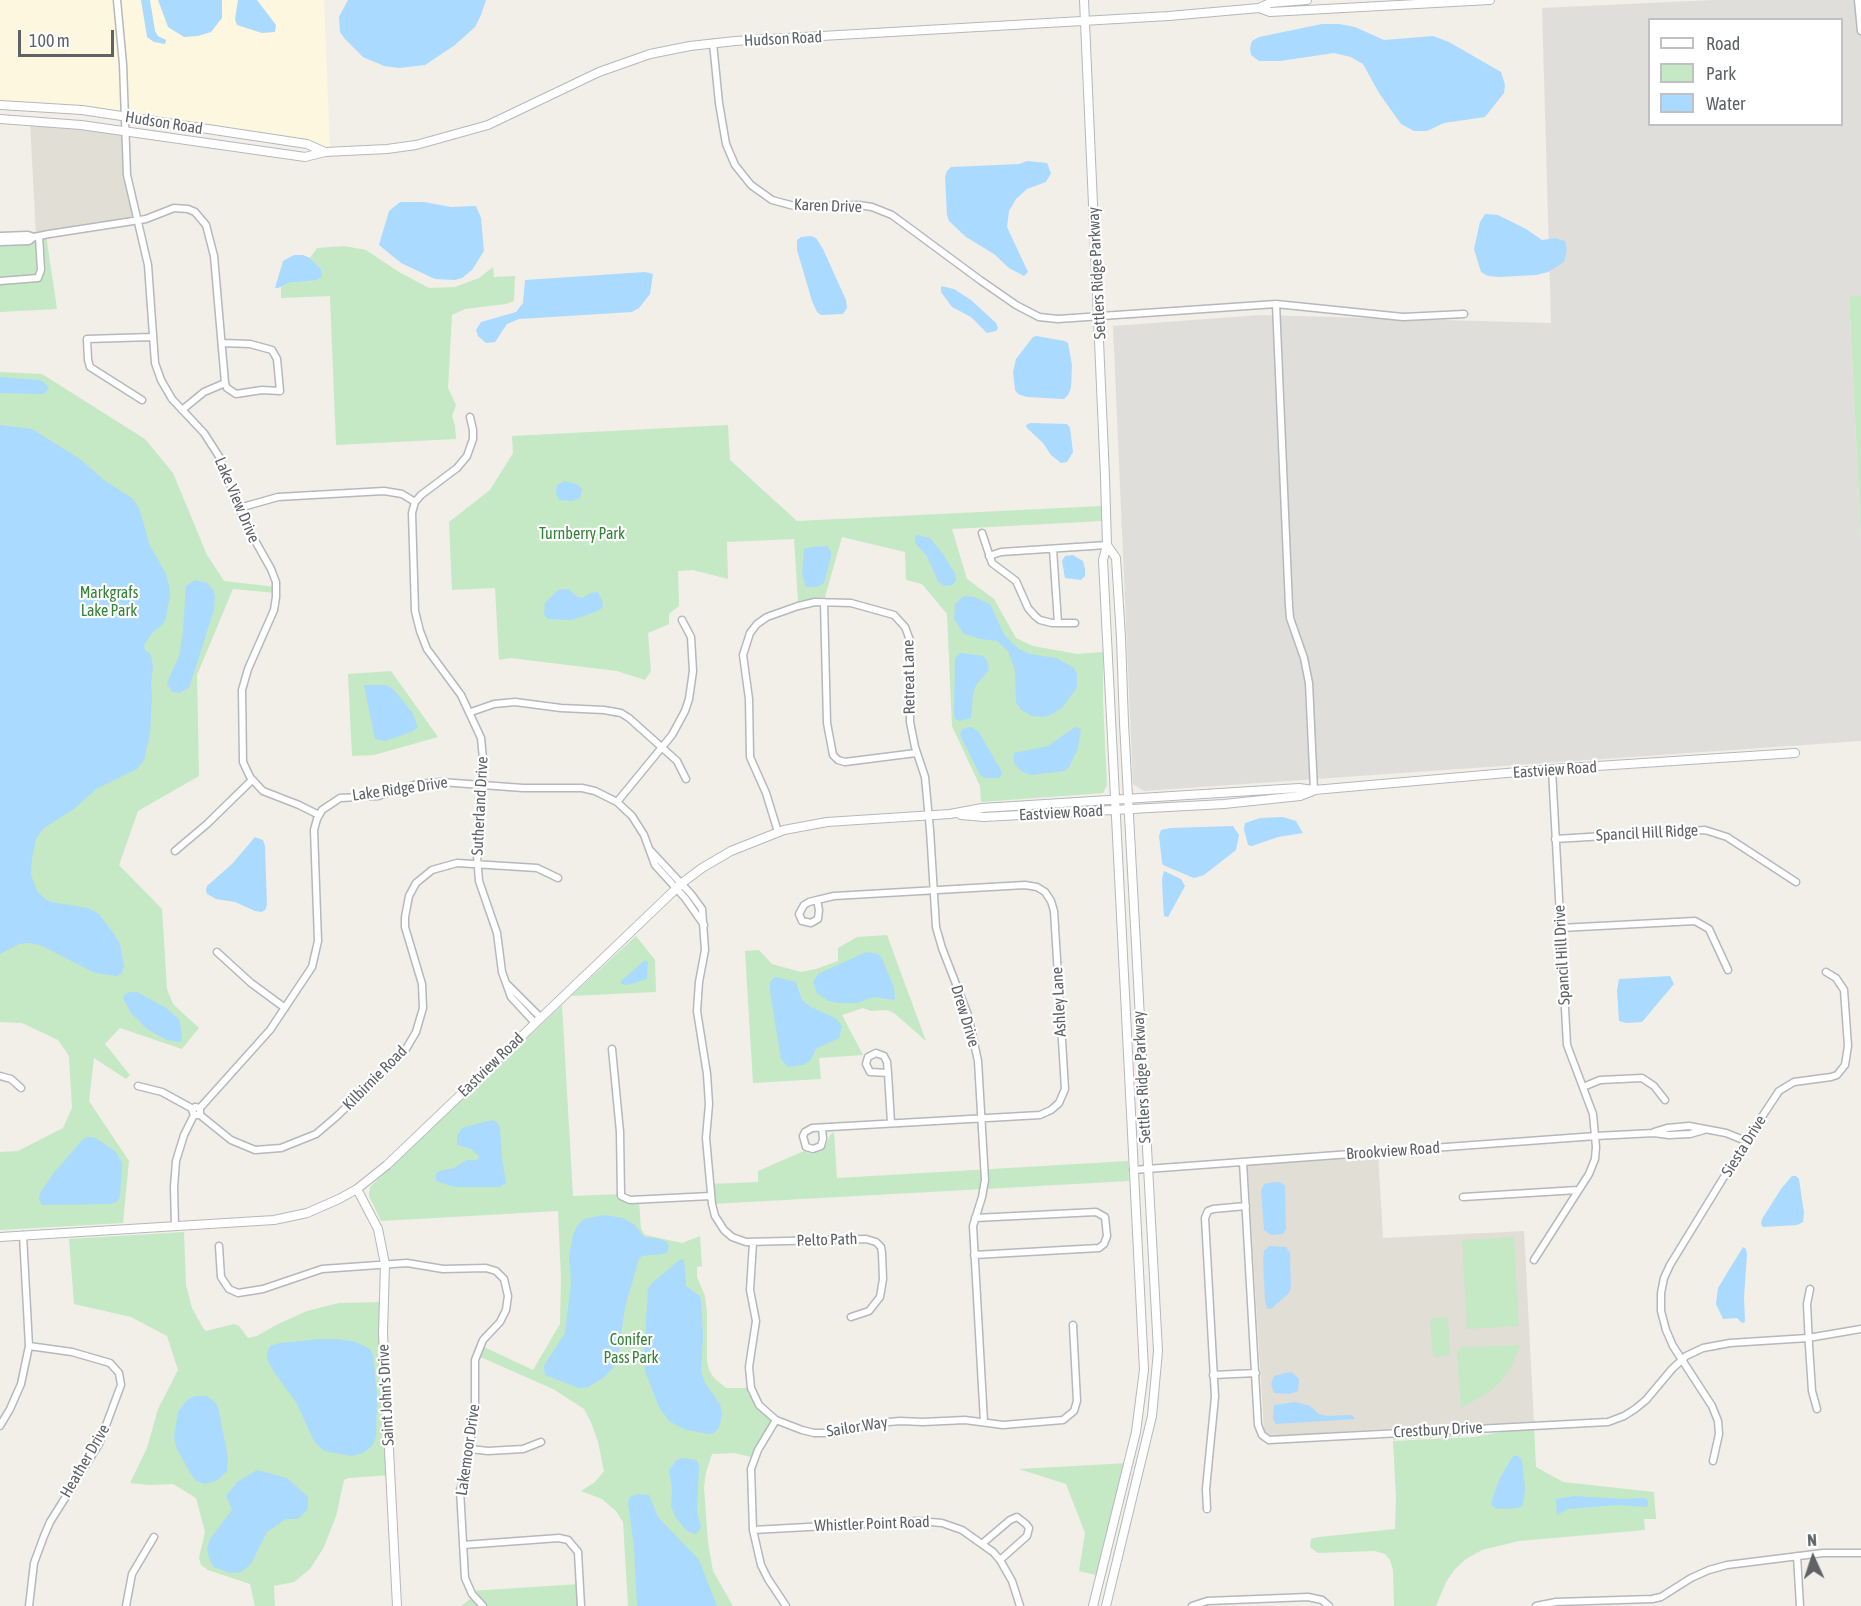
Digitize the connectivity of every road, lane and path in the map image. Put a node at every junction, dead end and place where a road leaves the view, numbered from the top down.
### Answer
1 (117, 0) edge
2 (1084, 0) edge
3 (1306, 0) edge
4 (1490, 0) edge
5 (1858, 0) edge
6 (1259, 8) junction
7 (1085, 22) junction
8 (1861, 31) edge
9 (713, 43) junction
10 (0, 105) edge
11 (125, 116) junction
12 (0, 119) edge
13 (125, 131) junction
14 (325, 152) junction
15 (136, 220) junction
16 (0, 236) edge
17 (36, 237) junction
18 (0, 242) edge
19 (0, 281) edge
20 (1276, 304) junction
21 (1464, 314) dead end
22 (1099, 316) junction
23 (152, 337) junction
24 (222, 343) junction
25 (225, 383) junction
26 (142, 400) dead end
27 (182, 410) junction
28 (470, 417) dead end
29 (415, 502) junction
30 (239, 508) junction
31 (982, 533) dead end
32 (1107, 545) junction
33 (1053, 549) junction
34 (989, 556) junction
35 (824, 602) junction
36 (682, 620) dead end
37 (1058, 623) junction
38 (1075, 623) dead end
39 (471, 712) junction
40 (662, 747) junction
41 (916, 753) junction
42 (1796, 753) dead end
43 (1552, 769) junction
44 (686, 779) dead end
45 (252, 780) junction
46 (483, 785) junction
47 (1314, 790) junction
48 (1115, 800) junction
49 (1128, 800) junction
50 (617, 802) junction
51 (1128, 809) junction
52 (1116, 810) junction
53 (950, 814) junction
54 (319, 815) junction
55 (928, 816) junction
56 (778, 832) junction
57 (1555, 839) junction
58 (175, 851) dead end
59 (477, 864) junction
60 (410, 877) dead end
61 (558, 878) dead end
62 (1796, 882) dead end
63 (416, 883) junction
64 (679, 886) junction
65 (933, 890) junction
66 (817, 900) dead end
67 (1560, 928) junction
68 (217, 952) dead end
69 (1728, 970) dead end
70 (1826, 972) dead end
71 (285, 1008) junction
72 (537, 1020) junction
73 (612, 1049) dead end
74 (888, 1073) dead end
75 (0, 1076) edge
76 (138, 1086) dead end
77 (1583, 1087) junction
78 (21, 1088) dead end
79 (1665, 1100) dead end
80 (197, 1112) junction
81 (981, 1118) junction
82 (891, 1123) junction
83 (822, 1128) dead end
84 (1596, 1136) junction
85 (1746, 1141) junction
86 (1243, 1162) junction
87 (1147, 1169) junction
88 (1132, 1170) junction
89 (357, 1189) junction
90 (1578, 1190) junction
91 (711, 1196) junction
92 (1463, 1197) dead end
93 (1246, 1206) junction
94 (975, 1218) junction
95 (175, 1226) junction
96 (23, 1235) junction
97 (0, 1237) edge
98 (753, 1243) junction
99 (219, 1246) dead end
100 (974, 1255) junction
101 (1534, 1260) dead end
102 (385, 1264) junction
103 (1810, 1289) dead end
104 (851, 1317) dead end
105 (1073, 1325) dead end
106 (1861, 1329) edge
107 (1808, 1338) junction
108 (29, 1346) junction
109 (1682, 1360) junction
110 (1256, 1373) junction
111 (1213, 1375) junction
112 (1818, 1409) dead end
113 (776, 1420) junction
114 (984, 1422) junction
115 (0, 1426) edge
116 (541, 1442) dead end
117 (470, 1449) junction
118 (1713, 1461) dead end
119 (1206, 1509) dead end
120 (753, 1530) junction
121 (154, 1537) dead end
122 (983, 1543) junction
123 (463, 1545) junction
124 (1861, 1553) edge
125 (1797, 1556) junction
126 (1000, 1560) junction
127 (29, 1606) edge
128 (126, 1606) edge
129 (397, 1606) edge
130 (483, 1606) edge
131 (582, 1606) edge
132 (786, 1606) edge
133 (1020, 1606) edge
134 (1093, 1606) edge
135 (1106, 1606) edge
136 (1192, 1606) edge
137 (1329, 1606) edge
138 (1536, 1606) edge
139 (1800, 1606) edge

1 - 11 street, Lake View Drive
2 - 7 street, Settlers Ridge Parkway
3 - 6 street, Hudson Road
4 - 6 street, Hudson Road
5 - 8 street
6 - 7 street, Hudson Road
7 - 9 street, Hudson Road
7 - 22 street, Settlers Ridge Parkway
9 - 14 street, Hudson Road
9 - 22 street, Karen Drive
10 - 11 street, Hudson Road
11 - 13 street, Lake View Drive
11 - 14 street, Hudson Road
12 - 13 street, Hudson Road
13 - 14 street, Hudson Road
13 - 15 street, Lake View Drive
15 - 17 street
15 - 23 street, Lake View Drive
15 - 24 street
16 - 17 street
17 - 18 street
17 - 19 street
20 - 21 street, Karen Drive
20 - 22 street, Karen Drive
20 - 47 street
22 - 32 street, Settlers Ridge Parkway
23 - 26 street
23 - 27 street, Lake View Drive
24 - 25 street
24 - 25 street
25 - 27 street
27 - 30 street, Lake View Drive
28 - 29 street
29 - 30 street
29 - 39 street, Sutherland Drive
30 - 45 street, Lake View Drive
31 - 34 street
32 - 33 street
32 - 48 street, Settlers Ridge Parkway
32 - 49 street, Settlers Ridge Parkway
33 - 34 street
33 - 37 street
34 - 37 street
35 - 41 street, Retreat Lane
35 - 41 street
35 - 56 street, Retreat Lane
36 - 40 street
37 - 38 street
39 - 40 street
39 - 46 street, Sutherland Drive
40 - 44 street
40 - 50 street
41 - 55 street, Retreat Lane
42 - 43 street, Eastview Road
43 - 47 street, Eastview Road
43 - 57 street, Spancil Hill Drive
45 - 54 street
45 - 58 street
46 - 50 street, Lake Ridge Drive
46 - 54 street, Lake Ridge Drive
46 - 59 street, Sutherland Drive
47 - 49 street, Eastview Road
47 - 51 street, Eastview Road
48 - 49 street, Eastview Road
48 - 52 street, Settlers Ridge Parkway
48 - 53 street, Eastview Road
49 - 51 street, Settlers Ridge Parkway
50 - 64 street, Lake Ridge Drive
51 - 52 street, Eastview Road
51 - 87 street, Settlers Ridge Parkway
52 - 53 street, Eastview Road
52 - 88 street, Settlers Ridge Parkway
53 - 55 street, Eastview Road
54 - 71 street
55 - 56 street, Eastview Road
55 - 65 street, Drew Drive
56 - 64 street, Eastview Road
57 - 62 street, Spancil Hill Ridge
57 - 67 street, Spancil Hill Drive
59 - 61 street
59 - 63 street
59 - 72 street, Sutherland Drive
60 - 63 street
63 - 80 street, Kilbirnie Road
64 - 72 street, Eastview Road
64 - 91 street, Lake Ridge Drive
65 - 66 street, Ashley Lane
65 - 81 street, Drew Drive
65 - 81 street, Ashley Lane
67 - 69 street
67 - 77 street, Spancil Hill Drive
68 - 71 street
70 - 85 street, Siesta Drive
71 - 80 street
72 - 89 street, Eastview Road
73 - 91 street
74 - 82 street
75 - 78 street
76 - 80 street, Kilbirnie Road
77 - 79 street
77 - 84 street, Spancil Hill Drive
80 - 95 street
81 - 82 street, Ashley Lane
81 - 94 street, Drew Drive
82 - 83 street, Ashley Lane
84 - 85 street, Brookview Road
84 - 86 street, Brookview Road
84 - 90 street, Spancil Hill Drive
85 - 109 street, Siesta Drive
86 - 87 street, Brookview Road
86 - 93 street, Crestbury Drive
87 - 88 street, Brookview Road
87 - 135 street, Settlers Ridge Parkway
88 - 134 street, Settlers Ridge Parkway
89 - 95 street, Eastview Road
89 - 102 street, Saint John's Drive
90 - 92 street
90 - 101 street, Spancil Hill Drive
91 - 98 street, Pelto Path
93 - 110 street, Crestbury Drive
93 - 111 street
94 - 100 street, Drew Drive
94 - 100 street
95 - 96 street, Eastview Road
96 - 97 street, Eastview Road
96 - 108 street
98 - 104 street, Pelto Path
98 - 113 street, Sailor Way
99 - 102 street
100 - 114 street, Drew Drive
102 - 117 street, Lakemoor Drive
102 - 129 street, Saint John's Drive
103 - 107 street
105 - 114 street, Sailor Way
106 - 107 street, Crestbury Drive
107 - 109 street, Crestbury Drive
107 - 112 street
108 - 115 street
108 - 127 street, Heather Drive
109 - 110 street, Crestbury Drive
109 - 118 street, Siesta Drive
110 - 111 street
111 - 119 street
113 - 114 street, Sailor Way
113 - 120 street
116 - 117 street
117 - 123 street, Lakemoor Drive
120 - 122 street, Whistler Point Road
120 - 132 street
121 - 128 street
122 - 126 street, Whistler Point Road
122 - 126 street
123 - 130 street, Lakemoor Drive
123 - 131 street
124 - 125 street
125 - 138 street
125 - 139 street
126 - 133 street, Whistler Point Road
136 - 137 street

